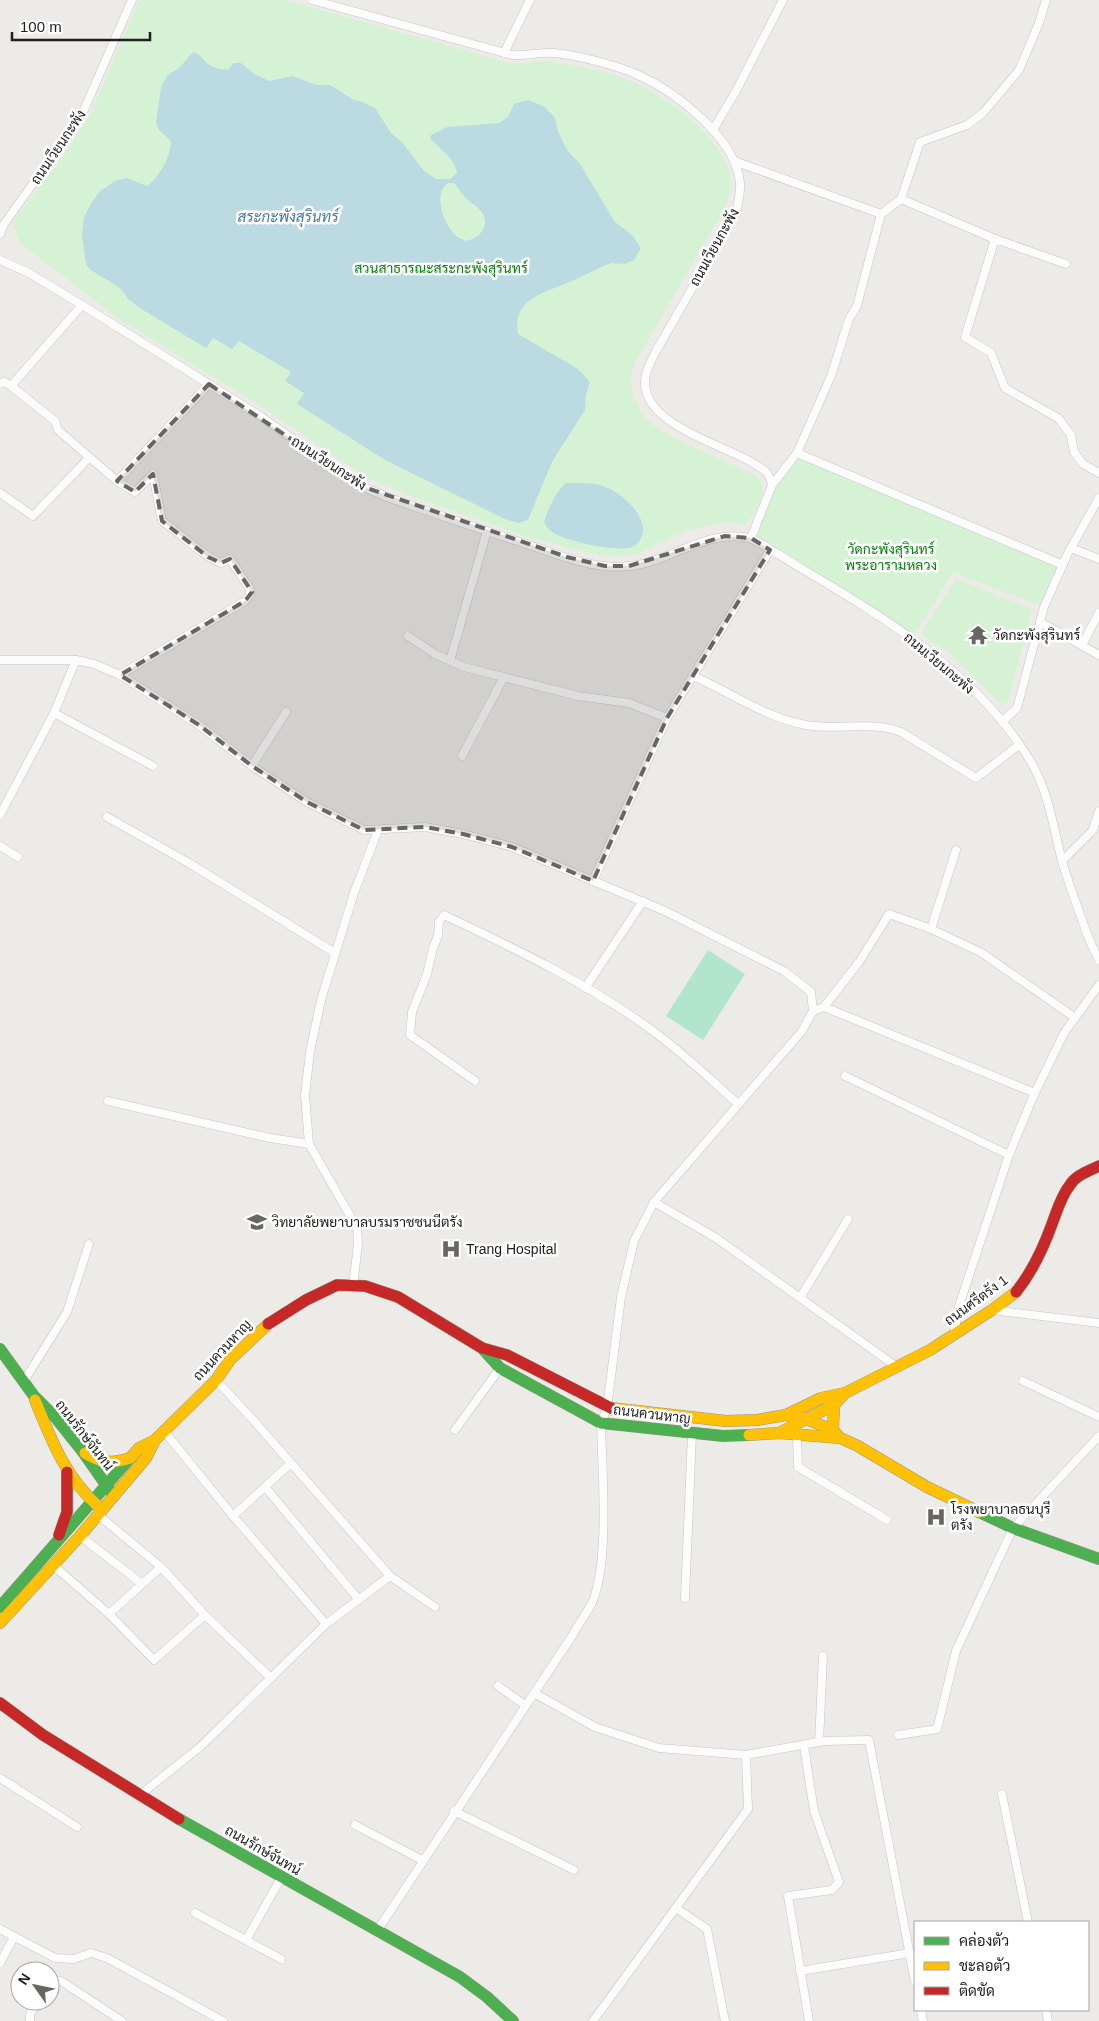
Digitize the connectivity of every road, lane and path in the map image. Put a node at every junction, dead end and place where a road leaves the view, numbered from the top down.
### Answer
1 (132, 0) edge
2 (312, 0) edge
3 (530, 0) edge
4 (782, 0) edge
5 (1046, 0) edge
6 (504, 53) junction
7 (713, 130) junction
8 (734, 161) junction
9 (901, 199) junction
10 (881, 214) junction
11 (0, 234) edge
12 (995, 239) junction
13 (0, 260) edge
14 (1066, 264) dead end
15 (82, 305) junction
16 (0, 383) edge
17 (210, 384) junction
18 (10, 386) junction
19 (797, 453) junction
20 (89, 458) junction
21 (1099, 473) edge
22 (117, 481) junction
23 (772, 485) junction
24 (0, 493) edge
25 (1099, 498) edge
26 (487, 531) junction
27 (751, 538) junction
28 (1071, 548) junction
29 (770, 550) junction
30 (1099, 559) edge
31 (1063, 565) junction
32 (1099, 613) edge
33 (1040, 622) junction
34 (408, 636) dead end
35 (1082, 645) junction
36 (1099, 655) edge
37 (0, 660) edge
38 (76, 660) junction
39 (450, 661) junction
40 (120, 675) junction
41 (693, 676) junction
42 (504, 677) junction
43 (286, 712) dead end
44 (54, 713) junction
45 (667, 718) junction
46 (1002, 722) junction
47 (1019, 745) junction
48 (462, 756) dead end
49 (153, 766) dead end
50 (252, 766) junction
51 (1099, 811) edge
52 (0, 815) edge
53 (107, 817) dead end
54 (378, 830) junction
55 (0, 846) edge
56 (956, 850) dead end
57 (18, 857) dead end
58 (1062, 861) junction
59 (593, 881) junction
60 (643, 901) junction
61 (931, 929) junction
62 (335, 953) junction
63 (1098, 957) edge
64 (1099, 985) edge
65 (585, 988) junction
66 (824, 1007) junction
67 (813, 1011) junction
68 (1074, 1017) junction
69 (844, 1076) dead end
70 (475, 1081) dead end
71 (1035, 1093) junction
72 (108, 1101) dead end
73 (737, 1103) junction
74 (309, 1144) junction
75 (1009, 1155) junction
76 (1099, 1166) edge
77 (654, 1202) junction
78 (848, 1219) dead end
79 (89, 1244) dead end
80 (353, 1286) junction
81 (800, 1298) junction
82 (992, 1310) junction
83 (1099, 1323) edge
84 (954, 1334) junction
85 (482, 1348) junction
86 (0, 1349) edge
87 (896, 1367) junction
88 (500, 1368) junction
89 (216, 1380) junction
90 (24, 1381) junction
91 (1023, 1381) dead end
92 (845, 1393) junction
93 (34, 1396) junction
94 (834, 1405) junction
95 (607, 1408) junction
96 (786, 1416) junction
97 (1099, 1417) edge
98 (806, 1419) junction
99 (601, 1423) junction
100 (455, 1430) dead end
101 (164, 1431) junction
102 (779, 1433) junction
103 (692, 1434) junction
104 (837, 1434) junction
105 (797, 1435) junction
106 (1099, 1436) edge
107 (155, 1440) junction
108 (83, 1452) junction
109 (131, 1458) junction
110 (291, 1463) junction
111 (67, 1472) junction
112 (266, 1488) junction
113 (110, 1490) junction
114 (97, 1508) junction
115 (233, 1516) junction
116 (887, 1520) dead end
117 (1013, 1528) junction
118 (80, 1536) junction
119 (51, 1550) junction
120 (1099, 1559) edge
121 (54, 1566) junction
122 (161, 1567) junction
123 (390, 1576) junction
124 (141, 1583) junction
125 (685, 1598) dead end
126 (359, 1600) junction
127 (0, 1607) edge
128 (435, 1607) dead end
129 (109, 1614) junction
130 (205, 1615) junction
131 (0, 1623) edge
132 (326, 1624) junction
133 (823, 1656) dead end
134 (271, 1678) junction
135 (498, 1686) dead end
136 (534, 1693) junction
137 (0, 1703) edge
138 (525, 1705) junction
139 (898, 1735) dead end
140 (819, 1742) junction
141 (804, 1746) junction
142 (746, 1755) junction
143 (0, 1778) edge
144 (1002, 1794) dead end
145 (140, 1795) junction
146 (454, 1811) junction
147 (355, 1825) dead end
148 (77, 1827) dead end
149 (422, 1860) junction
150 (574, 1870) dead end
151 (281, 1878) junction
152 (676, 1908) junction
153 (195, 1913) dead end
154 (1028, 1921) edge
155 (0, 1929) edge
156 (377, 1931) junction
157 (14, 1938) junction
158 (246, 1940) junction
159 (910, 1953) junction
160 (281, 1960) dead end
161 (0, 1963) edge
162 (800, 1971) junction
163 (914, 1976) edge
164 (60, 1981) edge
165 (122, 2021) edge
166 (223, 2021) edge
167 (513, 2021) edge
168 (593, 2021) edge
169 (725, 2021) edge
170 (809, 2021) edge

1 - 11 street, ถนนเวียนกะพัง
2 - 6 street, ถนนเวียนกะพัง
3 - 6 street
4 - 7 street
5 - 9 street
6 - 7 street, ถนนเวียนกะพัง
7 - 8 street, ถนนเวียนกะพัง
8 - 10 street
8 - 23 street, ถนนเวียนกะพัง
9 - 10 street
9 - 12 street
10 - 19 street
12 - 14 street
12 - 21 street
13 - 15 street, ถนนเวียนกะพัง
15 - 17 street, ถนนเวียนกะพัง
15 - 18 street
16 - 18 street
17 - 22 street
17 - 26 street, ถนนเวียนกะพัง
18 - 20 street
19 - 23 street
19 - 31 street
20 - 22 street
20 - 24 street
22 - 40 street
23 - 27 street
25 - 28 street
26 - 27 street, ถนนเวียนกะพัง
26 - 39 street
27 - 29 street, ถนนเวียนกะพัง
28 - 30 street
28 - 31 street
29 - 41 street
29 - 46 street, ถนนเวียนกะพัง
31 - 33 street
32 - 35 street
33 - 35 street
33 - 46 street
34 - 39 street
35 - 36 street
37 - 38 street
38 - 40 street
38 - 44 street
39 - 42 street
40 - 50 street
41 - 45 street
41 - 47 street
42 - 45 street
42 - 48 street
43 - 50 street
44 - 49 street
44 - 52 street
45 - 59 street
46 - 47 street, ถนนเวียนกะพัง
47 - 58 street, ถนนเวียนกะพัง
50 - 54 street
51 - 58 street
53 - 62 street
54 - 59 street
54 - 62 street
55 - 57 street
56 - 61 street
58 - 63 street, ถนนเวียนกะพัง
59 - 60 street
60 - 65 street
60 - 67 street
61 - 66 street
61 - 68 street
62 - 74 street
64 - 68 street
65 - 70 street
65 - 73 street
66 - 67 street
66 - 71 street
67 - 73 street
68 - 71 street
69 - 75 street
71 - 75 street
72 - 74 street
73 - 77 street
74 - 80 street
75 - 84 street
76 - 82 main road, ถนนศรีตรัง 1
77 - 81 street
77 - 95 street
78 - 81 street
79 - 90 street
80 - 85 main road, ถนนควนหาญ
80 - 89 main road, ถนนควนหาญ
81 - 87 street
82 - 83 street
82 - 84 main road, ถนนศรีตรัง 1
84 - 87 main road, ถนนศรีตรัง 1
85 - 88 main road, ถนนควนหาญ
85 - 95 main road, ถนนควนหาญ
86 - 90 main road
87 - 92 main road, ถนนศรีตรัง 1
88 - 99 main road, ถนนควนหาญ
88 - 100 street
89 - 101 main road, ถนนควนหาญ
89 - 110 street
90 - 93 main road
91 - 97 street
92 - 94 main road, ถนนศรีตรัง 1
92 - 96 main road, ถนนศรีตรัง 1
93 - 108 main road, ถนนรักษ์จันทน์
93 - 111 main road, ถนนรักษ์จันทน์
94 - 98 main road, ถนนศรีตรัง 1
94 - 104 main road
95 - 96 main road, ถนนควนหาญ
95 - 99 street
96 - 98 main road, ถนนควนหาญ
98 - 102 main road, ถนนศรีตรัง 1
98 - 104 main road, ถนนควนหาญ
99 - 103 main road, ถนนควนหาญ
99 - 136 street
101 - 107 main road, ถนนควนหาญ
101 - 115 street
102 - 103 main road, ถนนควนหาญ
102 - 105 main road, ถนนควนหาญ
103 - 125 street
104 - 105 main road, ถนนควนหาญ
104 - 117 main road, ถนนควนหาญ
105 - 116 street
106 - 117 street
107 - 109 main road, ถนนควนหาญ
107 - 113 main road, ถนนควนหาญ
108 - 109 main road
108 - 113 main road, ถนนรักษ์จันทน์
109 - 113 main road, ถนนควนหาญ
110 - 112 street
110 - 123 street
111 - 114 main road, ถนนรักษ์จันทน์
111 - 119 main road
112 - 115 street
112 - 126 street
113 - 114 main road, ถนนควนหาญ
114 - 118 main road
114 - 119 main road
114 - 122 street
115 - 132 street
117 - 120 main road, ถนนควนหาญ
117 - 139 street
118 - 121 main road
118 - 124 street
119 - 127 main road
121 - 129 street
121 - 131 main road
122 - 124 street
122 - 130 street
123 - 126 street
123 - 128 street
124 - 129 street
126 - 132 street
129 - 130 street
130 - 134 street
132 - 134 street
133 - 140 street
134 - 145 street
135 - 138 street
136 - 138 street
136 - 142 street
137 - 145 main road, ถนนรักษ์จันทน์
138 - 146 street
140 - 141 street
140 - 159 street
141 - 142 street
141 - 162 street
142 - 152 street
143 - 148 street
144 - 154 street
145 - 151 main road, ถนนรักษ์จันทน์
146 - 149 street
146 - 150 street
147 - 149 street
149 - 156 street
151 - 156 main road, ถนนรักษ์จันทน์
151 - 158 street
152 - 168 street
152 - 169 street
153 - 158 street
155 - 157 street
156 - 167 main road, ถนนรักษ์จันทน์
157 - 161 street
157 - 166 street
158 - 160 street
159 - 162 street
159 - 163 street
162 - 170 street
164 - 165 street

